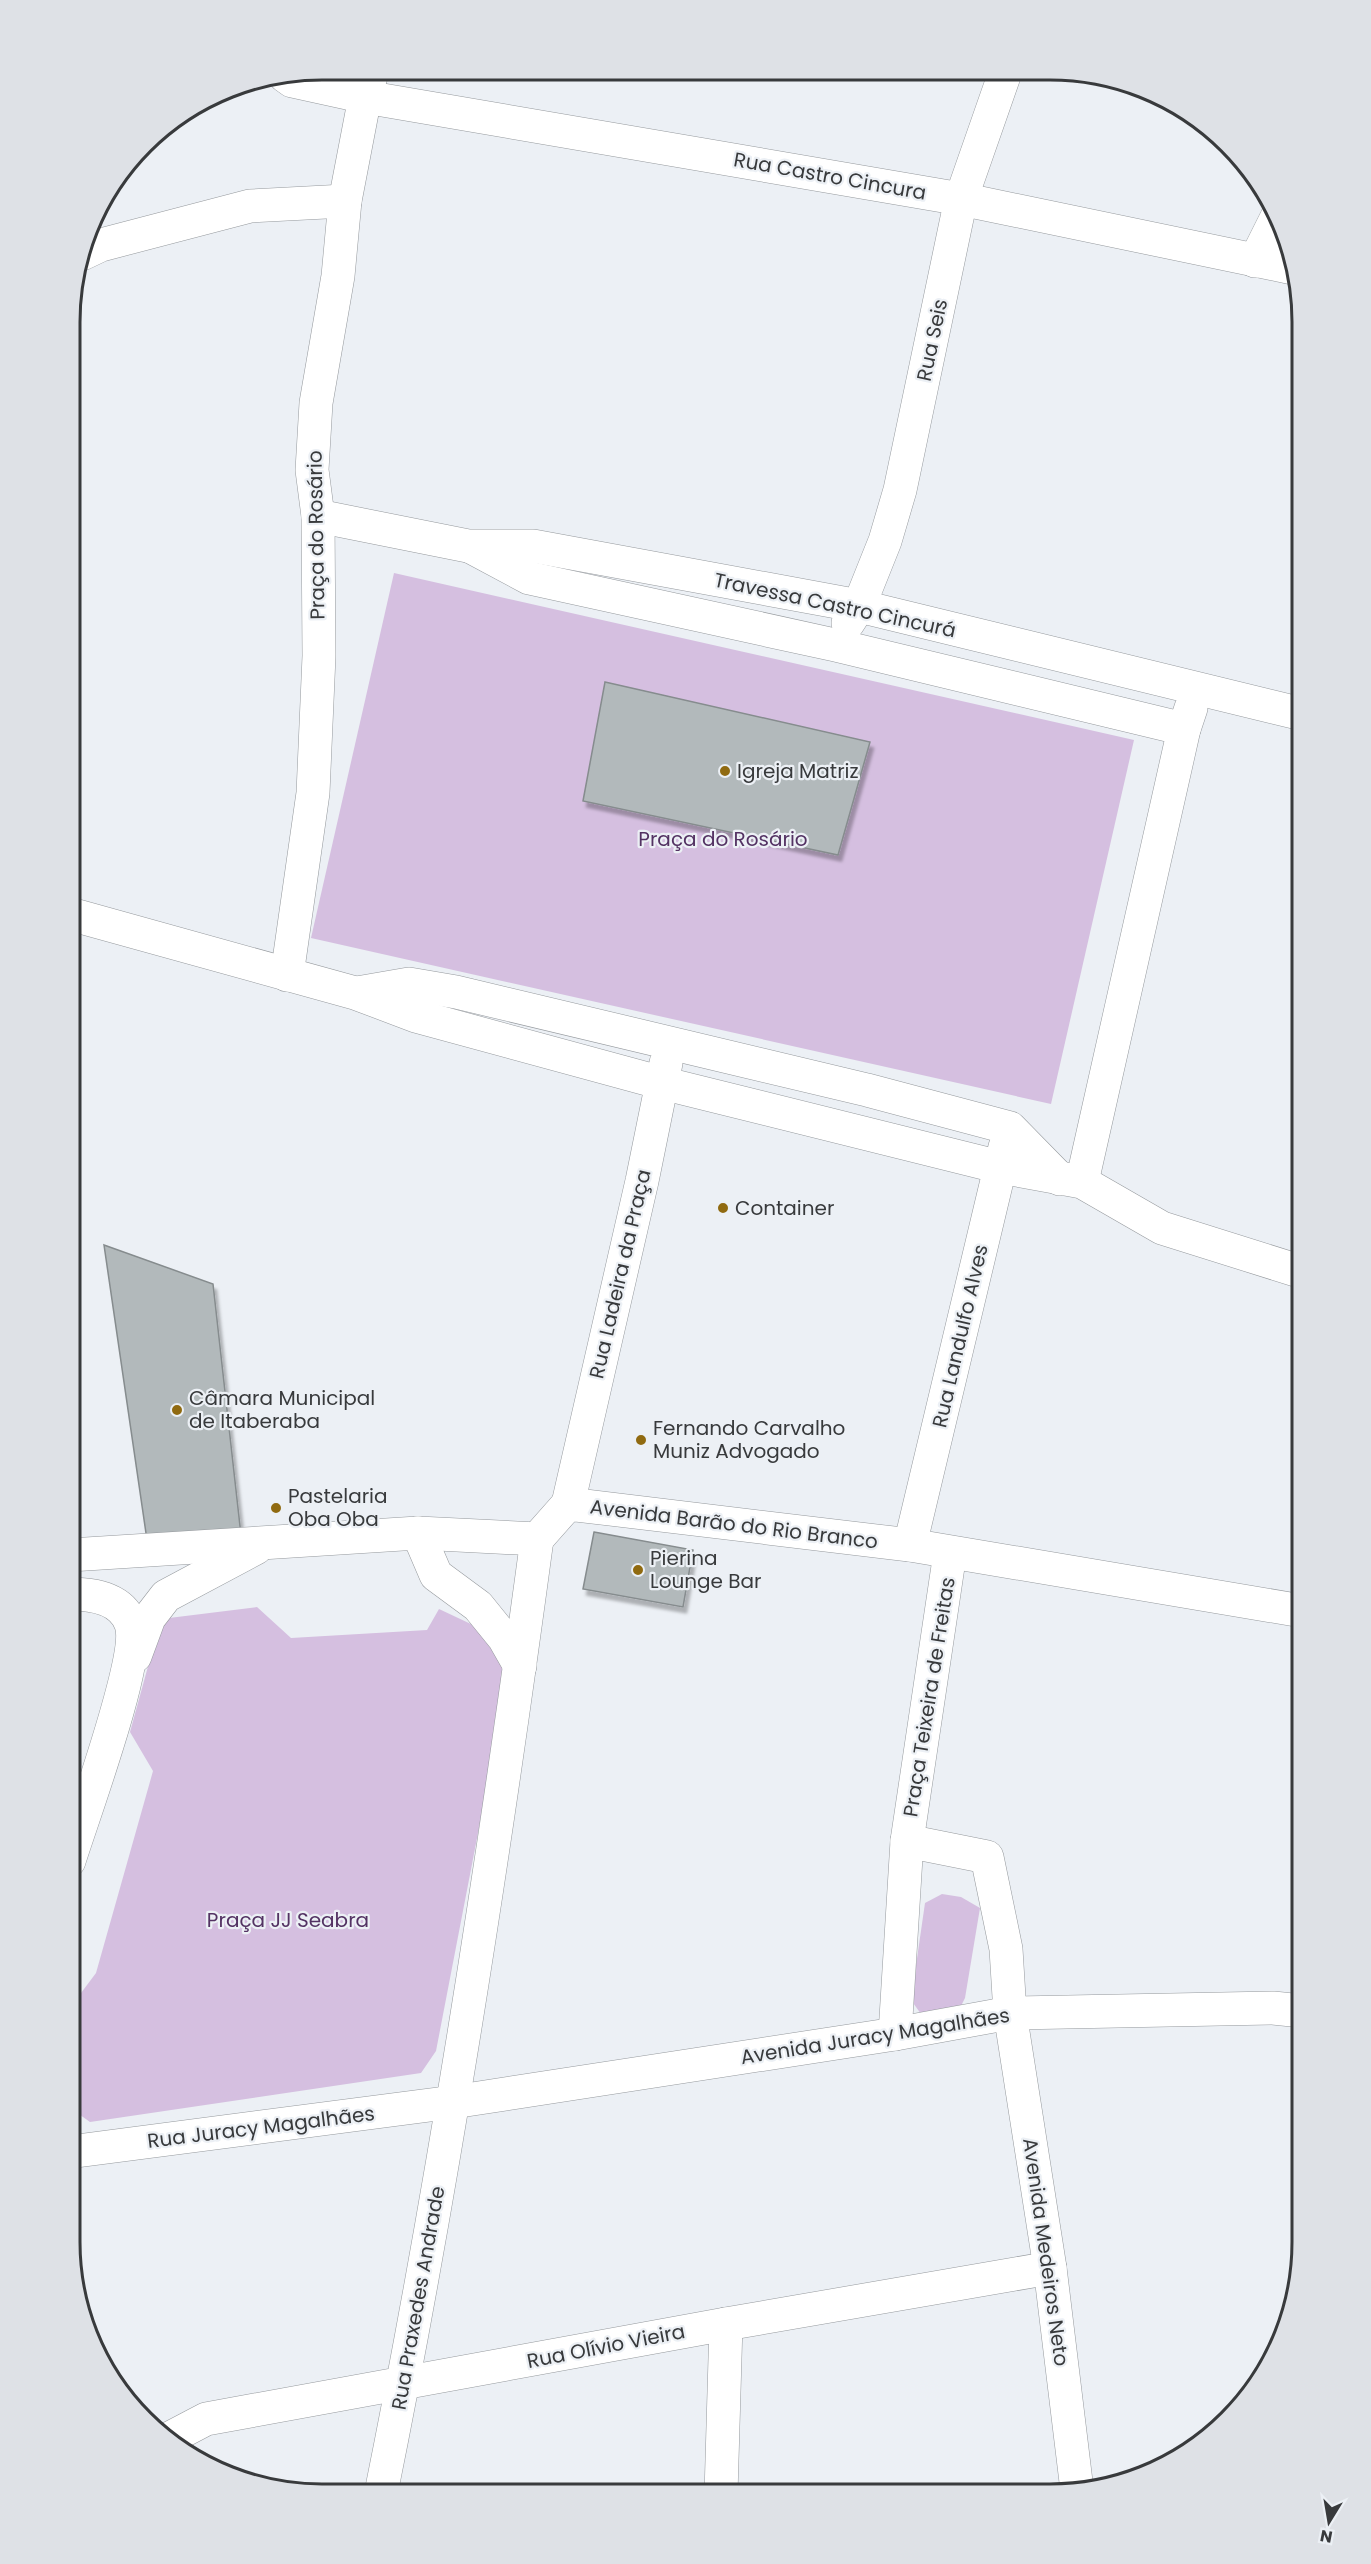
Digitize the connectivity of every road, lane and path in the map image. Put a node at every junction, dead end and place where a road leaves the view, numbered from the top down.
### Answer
1 (1003, 80) edge
2 (297, 81) edge
3 (369, 83) edge
4 (961, 199) junction
5 (345, 201) junction
6 (1272, 227) edge
7 (90, 250) edge
8 (1255, 261) junction
9 (1285, 267) edge
10 (318, 516) junction
11 (468, 546) junction
12 (859, 606) junction
13 (835, 645) junction
14 (1198, 689) junction
15 (1292, 712) edge
16 (1184, 729) junction
17 (80, 917) edge
18 (287, 975) junction
19 (355, 993) junction
20 (670, 1044) junction
21 (662, 1083) junction
22 (1010, 1128) junction
23 (1000, 1167) junction
24 (1071, 1181) junction
25 (1292, 1269) edge
26 (568, 1504) junction
27 (418, 1533) junction
28 (537, 1539) junction
29 (262, 1544) junction
30 (910, 1545) junction
31 (951, 1553) junction
32 (80, 1555) edge
33 (80, 1594) edge
34 (1292, 1609) edge
35 (520, 1666) junction
36 (127, 1676) junction
37 (80, 1826) edge
38 (907, 1840) junction
39 (1292, 2011) edge
40 (1010, 2013) junction
41 (895, 2034) junction
42 (453, 2102) junction
43 (80, 2151) edge
44 (1050, 2268) junction
45 (726, 2324) junction
46 (403, 2384) junction
47 (175, 2435) edge
48 (1076, 2483) edge
49 (383, 2484) edge
50 (721, 2484) edge

1 - 4 street, Rua Seis
2 - 3 street, Rua Castro Cincura
3 - 4 street, Rua Castro Cincura
3 - 5 street, Praça do Rosário
4 - 8 street, Rua Castro Cincura
4 - 12 street, Rua Seis
5 - 7 street
5 - 10 street, Praça do Rosário
6 - 8 street
8 - 9 street, Rua Castro Cincura
10 - 11 street, Travessa Castro Cincurá
10 - 18 street, Praça do Rosário
11 - 12 street, Travessa Castro Cincurá
11 - 13 street, Travessa Castro Cincurá
12 - 13 street, Rua Seis
12 - 14 street, Travessa Castro Cincurá
13 - 16 street, Travessa Castro Cincurá
14 - 15 street, Travessa Castro Cincurá
14 - 16 street
16 - 24 street
17 - 18 street
18 - 19 street
19 - 20 street
19 - 21 street
20 - 21 street, Rua Ladeira da Praça
20 - 22 street
21 - 23 street
21 - 26 street, Rua Ladeira da Praça
22 - 23 street, Rua Landulfo Alves
22 - 24 street
23 - 24 street
23 - 30 street, Rua Landulfo Alves
24 - 25 street
26 - 28 street, Avenida Barão do Rio Branco
26 - 30 street, Avenida Barão do Rio Branco
27 - 28 street
27 - 29 street
27 - 35 street
28 - 35 street
29 - 32 street
29 - 36 street
30 - 31 street, Avenida Barão do Rio Branco
31 - 34 street, Avenida Barão do Rio Branco
31 - 38 street, Praça Teixeira de Freitas
33 - 36 street
35 - 42 street
36 - 37 street
38 - 40 street, Praça Teixeira de Freitas
38 - 41 street, Praça Teixeira de Freitas
39 - 40 street, Avenida Juracy Magalhães
40 - 41 street, Avenida Juracy Magalhães
40 - 44 street, Avenida Medeiros Neto
41 - 42 street, Avenida Juracy Magalhães
42 - 43 street, Rua Juracy Magalhães
42 - 46 street, Rua Praxedes Andrade
44 - 45 street, Rua Olívio Vieira
44 - 48 street, Avenida Medeiros Neto
45 - 46 street, Rua Olívio Vieira
45 - 50 street
46 - 47 street, Rua Olívio Vieira
46 - 49 street, Rua Praxedes Andrade

